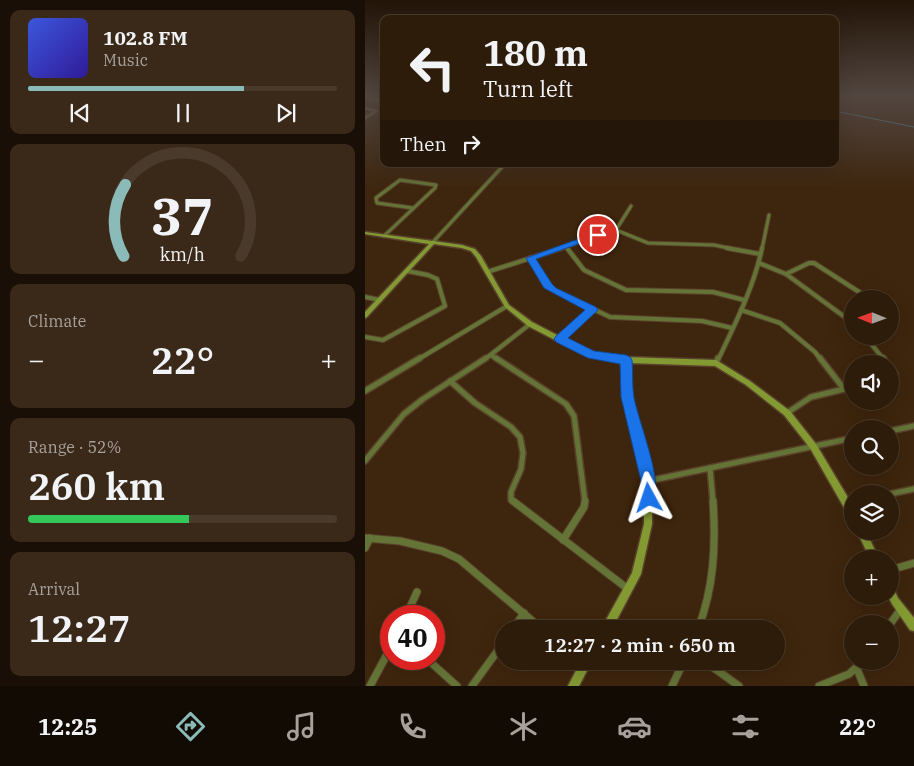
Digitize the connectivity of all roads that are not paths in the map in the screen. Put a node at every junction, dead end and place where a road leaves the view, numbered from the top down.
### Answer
1 (504, 167) edge
2 (631, 206) dead end
3 (413, 208) junction
4 (769, 215) dead end
5 (615, 230) junction
6 (365, 233) edge
7 (384, 236) junction
8 (433, 242) junction
9 (566, 246) junction
10 (760, 254) junction
11 (530, 258) junction
12 (759, 263) junction
13 (407, 271) junction
14 (487, 272) junction
15 (786, 274) junction
16 (856, 290) edge
17 (365, 297) edge
18 (380, 300) junction
19 (745, 300) junction
20 (507, 306) junction
21 (592, 310) junction
22 (741, 310) junction
23 (365, 316) edge
24 (844, 316) edge
25 (530, 324) junction
26 (732, 328) junction
27 (365, 337) edge
28 (560, 339) junction
29 (872, 345) edge
30 (491, 355) junction
31 (880, 355) edge
32 (626, 360) junction
33 (716, 363) junction
34 (449, 382) junction
35 (843, 389) joint
36 (365, 390) edge
37 (787, 413) junction
38 (914, 426) edge
39 (899, 429) edge
40 (844, 440) edge
41 (813, 446) junction
42 (365, 462) edge
43 (711, 468) junction
44 (649, 481) junction
45 (914, 489) edge
46 (899, 492) edge
47 (844, 494) edge
48 (367, 538) edge
49 (563, 540) junction
50 (365, 548) edge
51 (914, 563) edge
52 (899, 567) edge
53 (628, 589) junction
54 (417, 592) dead end
55 (411, 605) edge
56 (899, 605) edge
57 (901, 609) junction
58 (524, 613) junction
59 (897, 615) edge
60 (519, 620) edge
61 (532, 620) edge
62 (611, 620) edge
63 (701, 620) edge
64 (914, 626) edge
65 (495, 654) edge
66 (380, 667) edge
67 (439, 670) edge
68 (581, 670) edge
69 (680, 670) edge
70 (717, 670) edge
71 (855, 670) edge
72 (857, 670) edge
73 (370, 686) edge
74 (457, 686) edge
75 (472, 686) edge
76 (573, 686) edge
77 (672, 686) edge
78 (739, 686) edge
79 (819, 686) edge
80 (864, 686) edge

1 - 8 street
2 - 5 street
3 - 3 street
3 - 7 street
4 - 10 street
5 - 9 street
5 - 10 street
6 - 7 street
7 - 8 street
8 - 13 street
8 - 14 street
9 - 11 street
9 - 19 street
10 - 12 street
11 - 14 street
11 - 21 street
12 - 15 street
12 - 19 street
13 - 18 street
13 - 27 street
14 - 20 street
15 - 16 street
15 - 24 street
17 - 18 street
18 - 23 street
19 - 22 street
20 - 25 street
20 - 36 street
21 - 26 street
21 - 28 street
22 - 26 street
22 - 35 street
25 - 28 street
25 - 30 street
26 - 33 street
28 - 32 street
29 - 31 street
30 - 34 street
30 - 49 street
32 - 33 street
32 - 44 street
33 - 37 street
34 - 42 street
34 - 49 street
35 - 37 street
37 - 41 street
38 - 39 street
40 - 41 street
41 - 43 street
41 - 47 street
43 - 44 street
43 - 63 street
44 - 53 street
45 - 46 street
48 - 50 street
48 - 58 street
49 - 53 street
51 - 52 street
53 - 62 street
54 - 55 street
56 - 57 street
57 - 59 street
57 - 64 street
58 - 60 street
58 - 61 street
65 - 75 street
66 - 73 street
67 - 74 street
68 - 76 street
69 - 77 street
70 - 78 street
71 - 79 street
72 - 80 street

